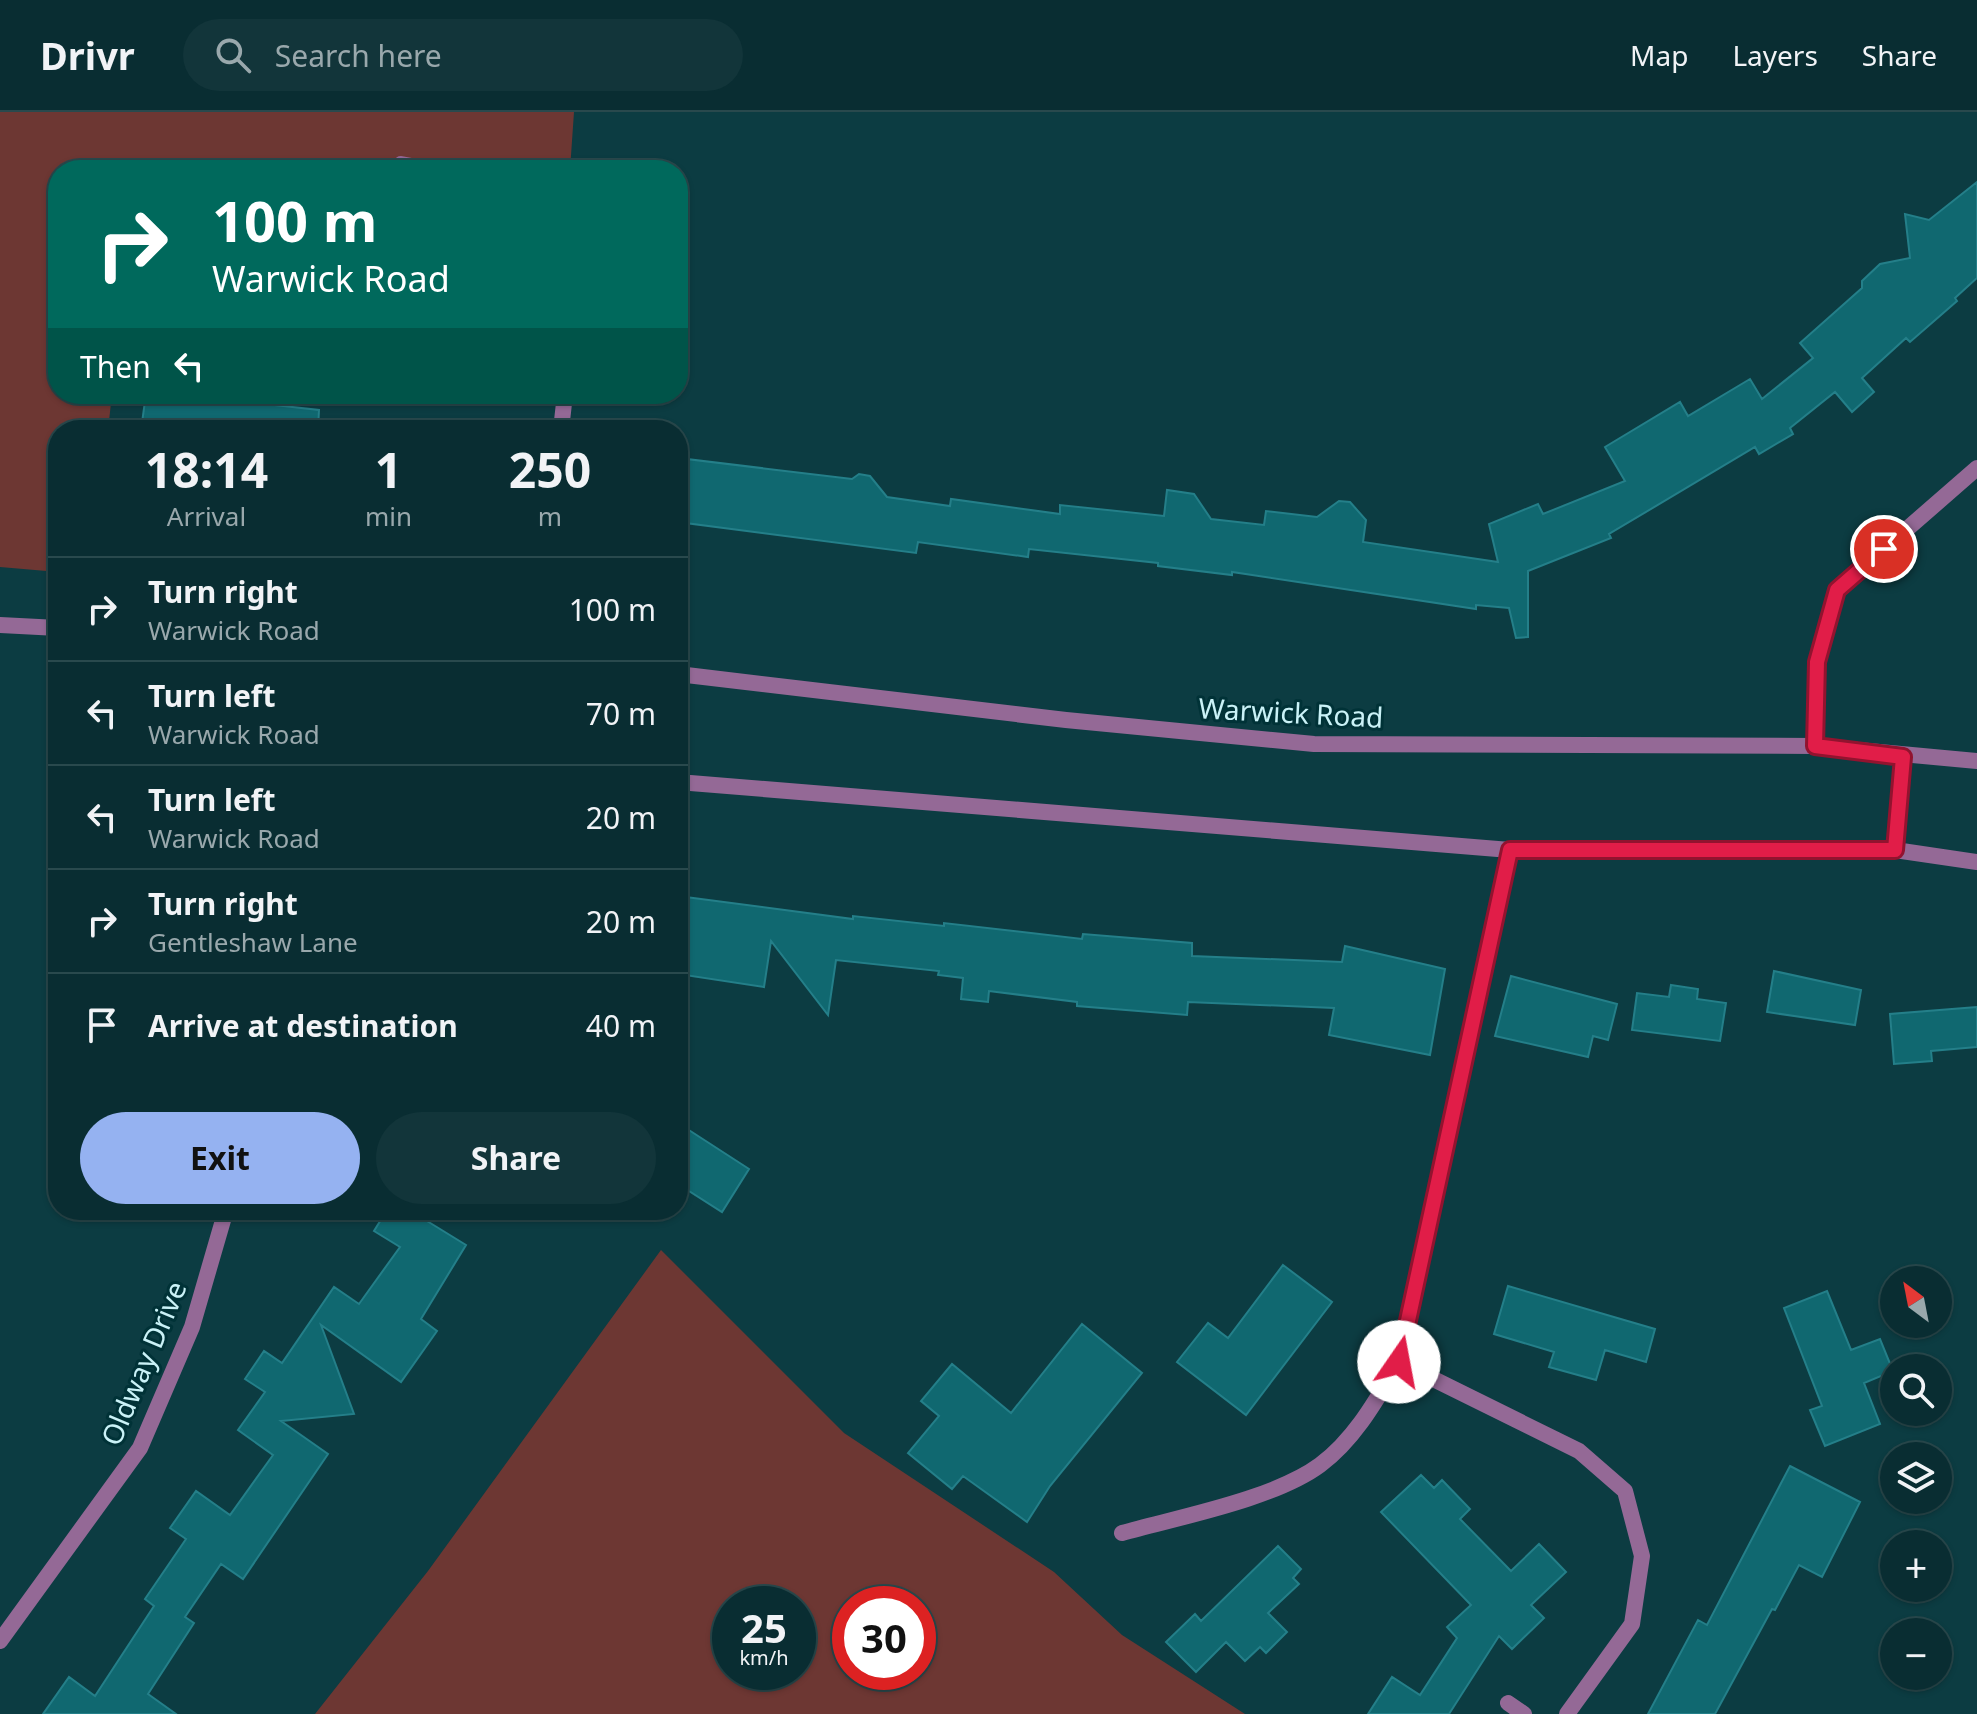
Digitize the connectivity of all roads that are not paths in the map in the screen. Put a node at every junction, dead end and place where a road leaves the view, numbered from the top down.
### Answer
1 (1977, 468) edge
2 (0, 625) edge
3 (48, 627) edge
4 (688, 675) edge
5 (1815, 746) junction
6 (1903, 757) junction
7 (1977, 761) edge
8 (688, 783) edge
9 (1510, 850) junction
10 (1895, 850) junction
11 (1977, 862) edge
12 (223, 1220) edge
13 (1399, 1362) junction
14 (1122, 1533) dead end
15 (0, 1641) edge
16 (1508, 1703) dead end
17 (1524, 1714) edge
18 (1567, 1714) edge

1 - 5 street
2 - 3 street
4 - 5 street, Warwick Road
5 - 6 street, Warwick Road
6 - 7 street, Warwick Road
6 - 10 street
8 - 9 street
9 - 10 street
9 - 13 street
10 - 11 street
12 - 15 street, Oldway Drive
13 - 14 street
13 - 18 street
16 - 17 street

